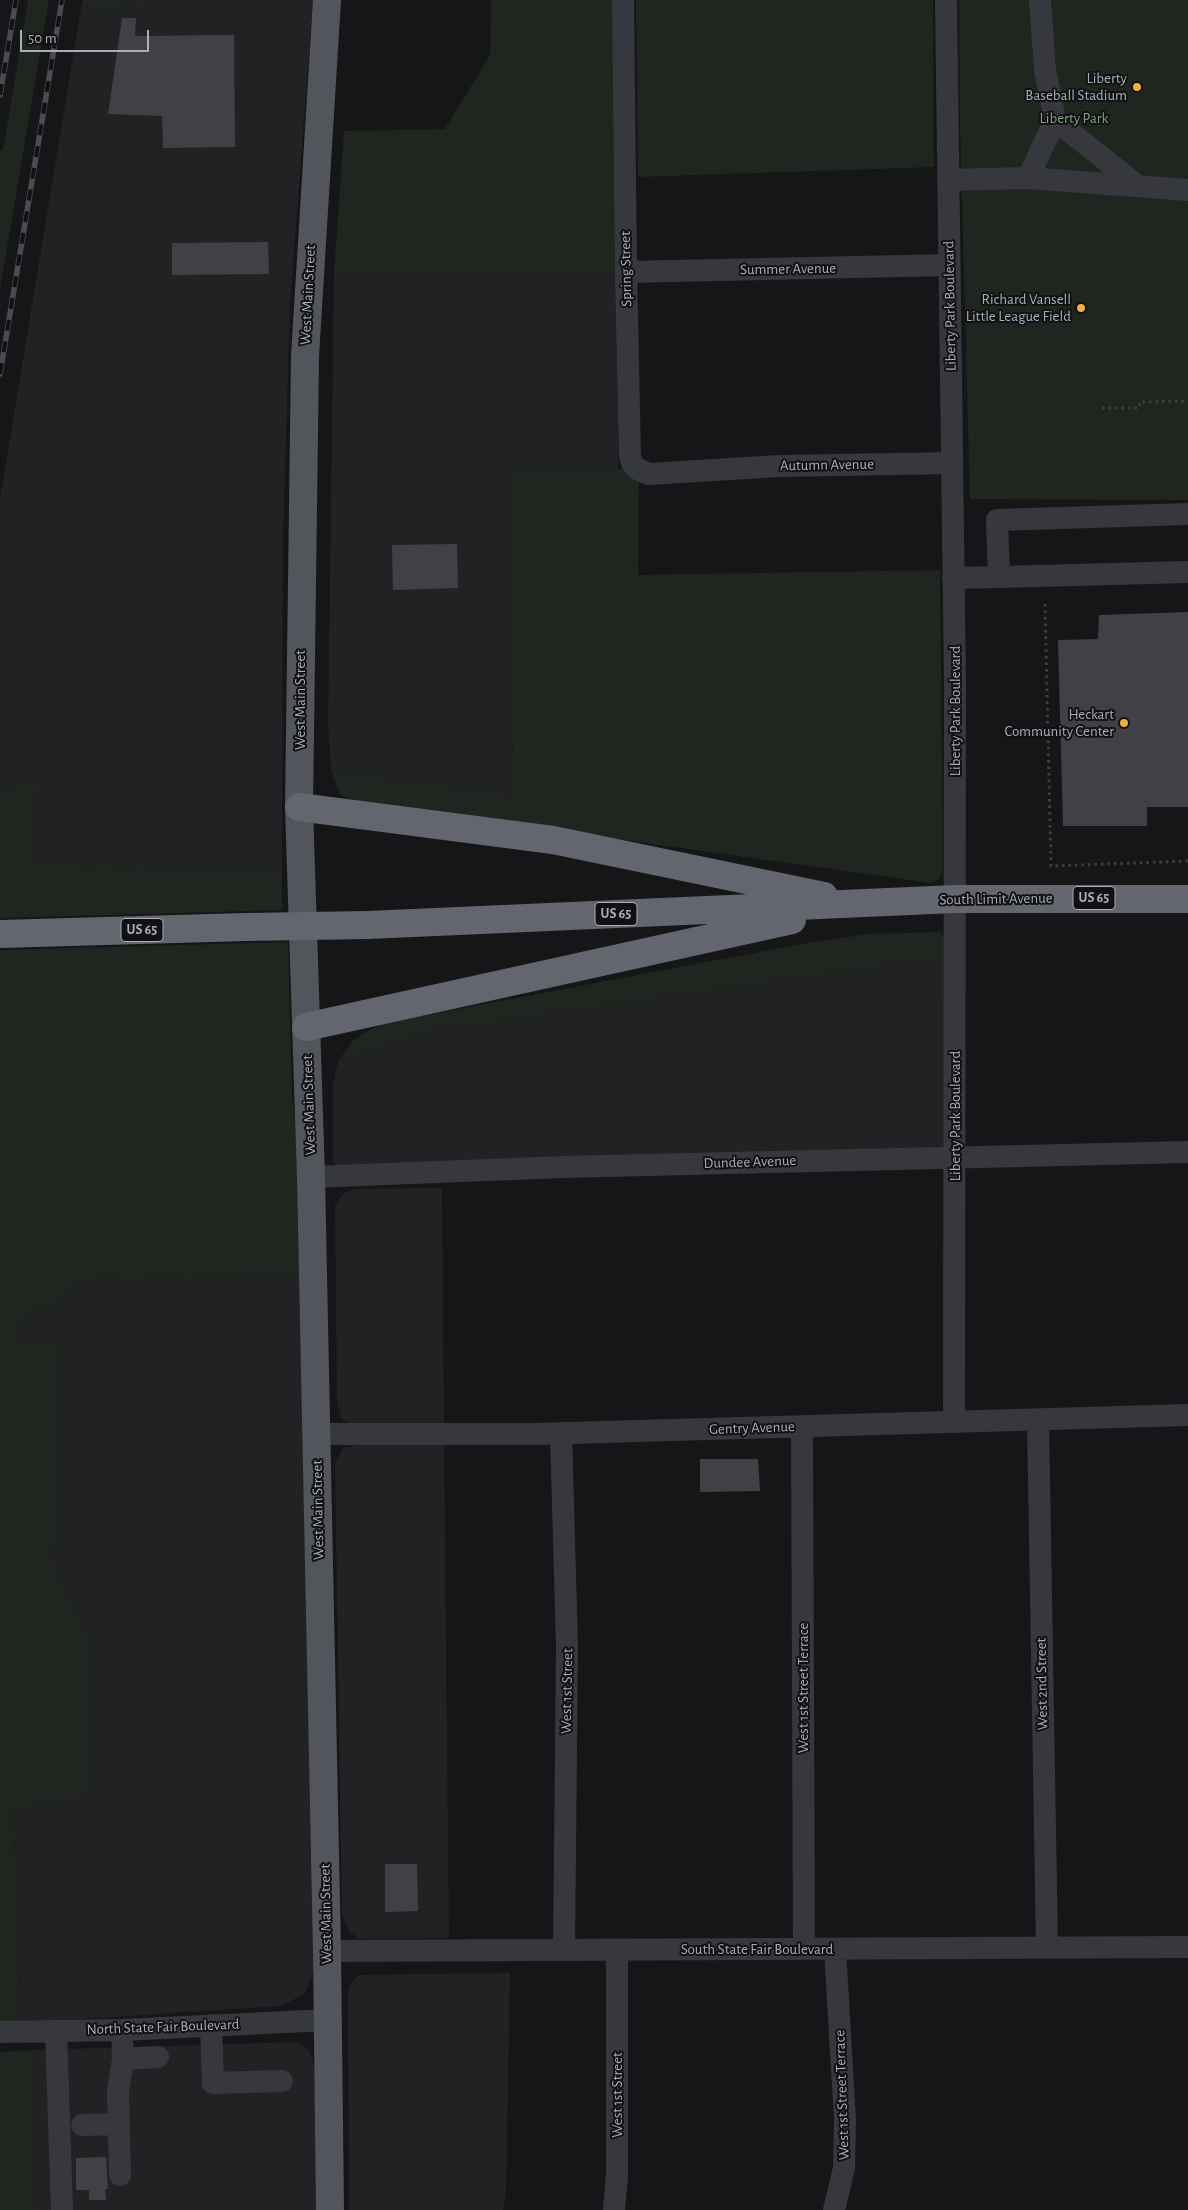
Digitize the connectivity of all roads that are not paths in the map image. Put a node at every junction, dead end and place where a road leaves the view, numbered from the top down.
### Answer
1 (327, 0) edge
2 (623, 0) edge
3 (946, 0) edge
4 (1040, 0) edge
5 (1055, 120) junction
6 (1028, 178) junction
7 (948, 180) junction
8 (1138, 186) junction
9 (1188, 190) edge
10 (949, 265) junction
11 (626, 272) junction
12 (952, 463) junction
13 (702, 470) joint
14 (1188, 514) edge
15 (1188, 572) edge
16 (1000, 576) junction
17 (953, 578) junction
18 (299, 807) junction
19 (955, 899) junction
20 (1188, 899) edge
21 (865, 904) junction
22 (0, 934) edge
23 (306, 1027) junction
24 (1188, 1152) edge
25 (955, 1157) junction
26 (311, 1178) junction
27 (1188, 1415) edge
28 (1038, 1420) junction
29 (954, 1422) junction
30 (802, 1426) junction
31 (562, 1433) junction
32 (316, 1434) junction
33 (1188, 1947) edge
34 (1047, 1948) junction
35 (804, 1949) junction
36 (835, 1949) junction
37 (564, 1950) junction
38 (617, 1950) junction
39 (327, 1951) junction
40 (327, 2020) junction
41 (211, 2025) junction
42 (122, 2030) junction
43 (56, 2031) junction
44 (0, 2032) edge
45 (158, 2057) dead end
46 (123, 2059) junction
47 (282, 2081) dead end
48 (118, 2124) junction
49 (82, 2125) dead end
50 (120, 2175) dead end
51 (836, 2203) edge
52 (62, 2210) edge
53 (330, 2210) edge
54 (614, 2210) edge
55 (854, 2210) edge

1 - 18 main road, West Main Street
2 - 11 street, Spring Street
3 - 7 street, Liberty Park Boulevard
4 - 5 street
5 - 6 street
5 - 8 street
6 - 7 street
6 - 8 street
7 - 10 street, Liberty Park Boulevard
8 - 9 street
10 - 11 street, Summer Avenue
10 - 12 street, Liberty Park Boulevard
11 - 13 street, Spring Street
12 - 13 street, Autumn Avenue
12 - 17 street, Liberty Park Boulevard
14 - 16 street
15 - 16 street
16 - 17 street
17 - 19 street, Liberty Park Boulevard
18 - 21 highway
18 - 23 main road, West Main Street
19 - 20 highway, South Limit Avenue / US 65
19 - 21 highway, South Limit Avenue / US 65
19 - 25 street, Liberty Park Boulevard
21 - 22 highway, US 65, bridge
21 - 23 highway
23 - 26 main road, West Main Street
24 - 25 street, Dundee Avenue
25 - 26 street, Dundee Avenue
25 - 29 street, Liberty Park Boulevard
26 - 32 main road, West Main Street
27 - 28 street, Gentry Avenue
28 - 29 street, Gentry Avenue
28 - 34 street, West 2nd Street
29 - 30 street, Gentry Avenue
30 - 31 street, Gentry Avenue
30 - 35 street, West 1st Street Terrace
31 - 32 street, Gentry Avenue
31 - 37 street, West 1st Street
32 - 39 main road, West Main Street
33 - 34 street, South State Fair Boulevard
34 - 36 street, South State Fair Boulevard
35 - 36 street, South State Fair Boulevard
35 - 38 street, South State Fair Boulevard
36 - 51 street, West 1st Street Terrace
37 - 38 street, South State Fair Boulevard
37 - 39 street, South State Fair Boulevard
38 - 54 street, West 1st Street
39 - 40 main road, West Main Street
40 - 41 street, North State Fair Boulevard
40 - 53 main road, West Main Street
41 - 42 street, North State Fair Boulevard
41 - 47 street
42 - 43 street, North State Fair Boulevard
42 - 46 street
43 - 44 street, North State Fair Boulevard
43 - 52 street
45 - 46 street
46 - 48 street
48 - 49 street
48 - 50 street
51 - 55 street

